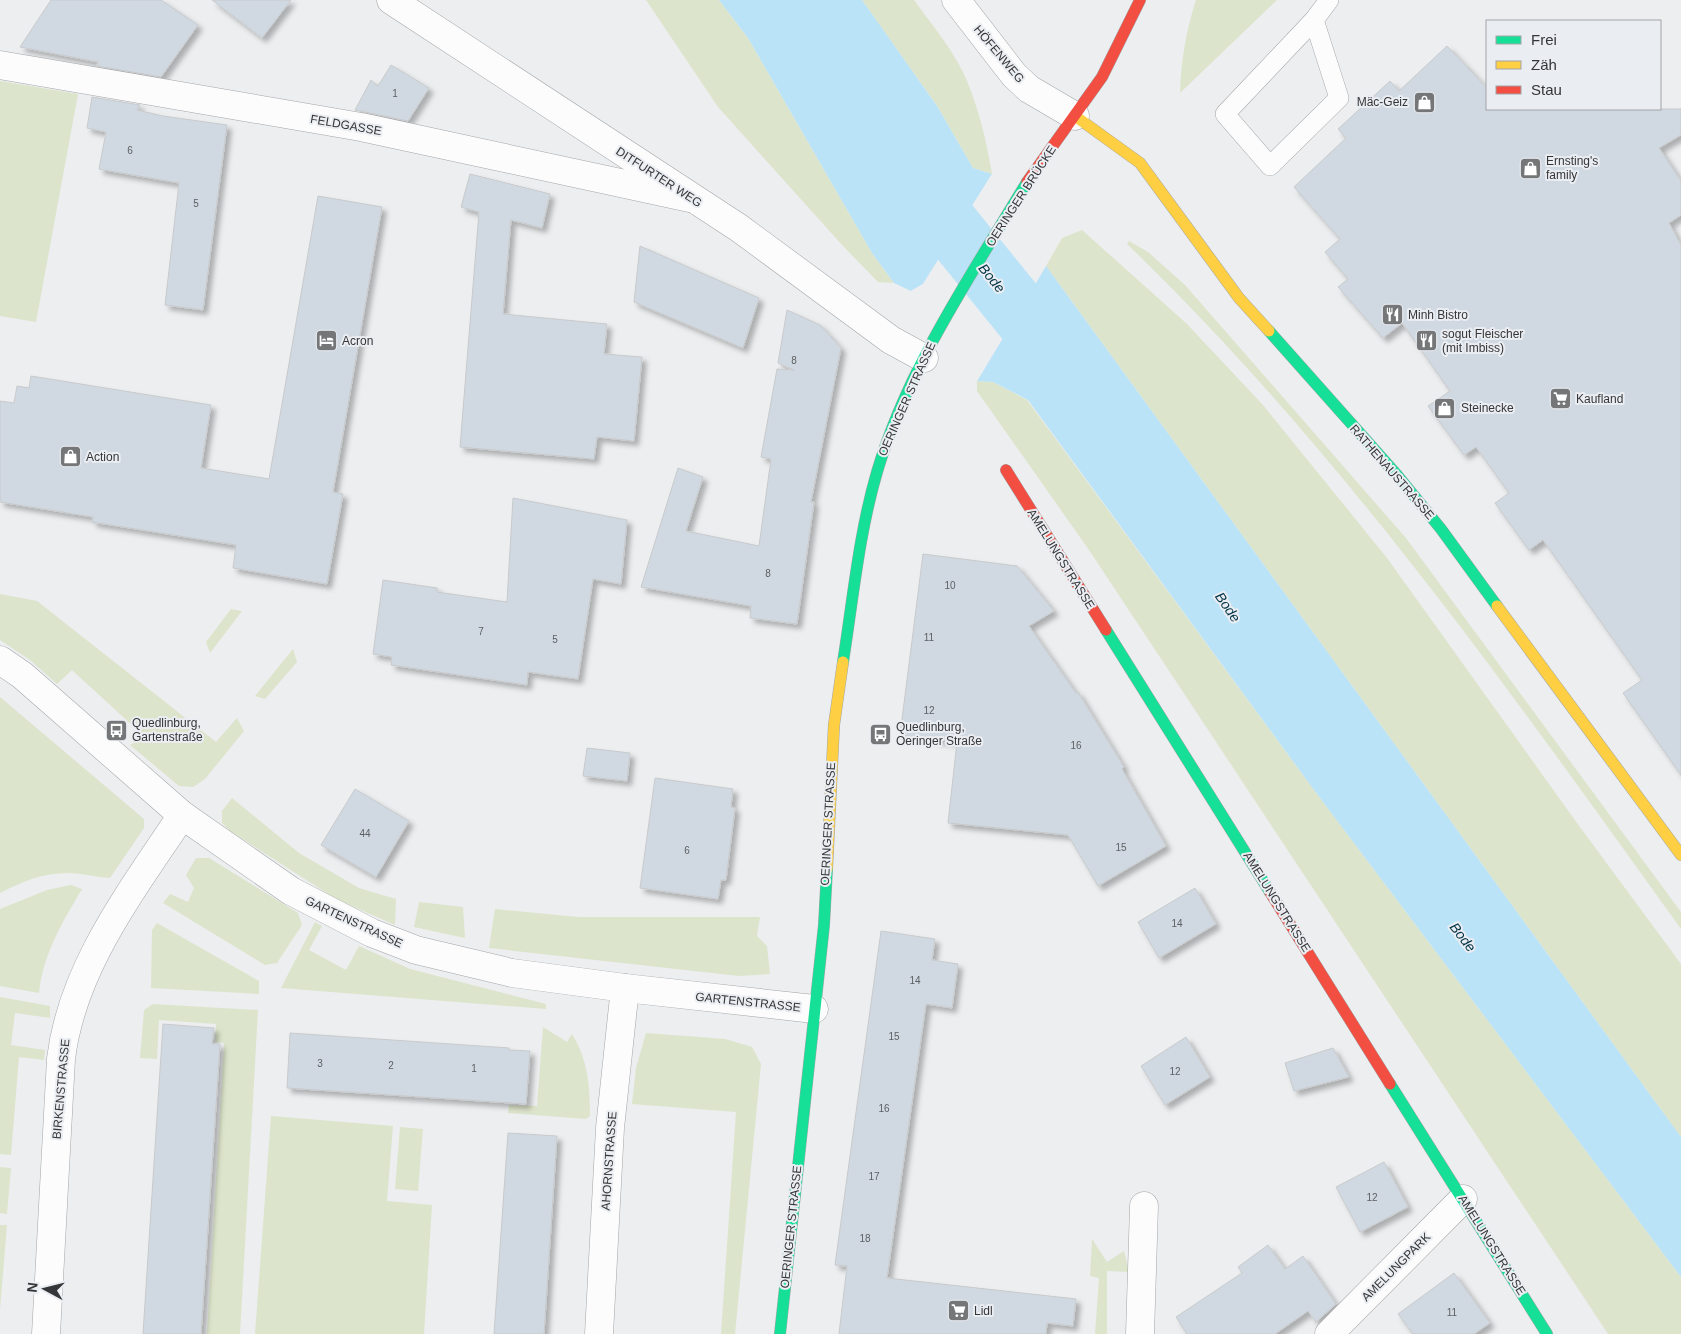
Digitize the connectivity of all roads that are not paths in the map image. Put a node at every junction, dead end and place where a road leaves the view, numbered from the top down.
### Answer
1 (391, 0) edge
2 (956, 0) edge
3 (1140, 0) edge
4 (1329, 0) edge
5 (1314, 20) junction
6 (0, 65) edge
7 (1075, 116) junction
8 (690, 198) junction
9 (939, 329) joint
10 (924, 358) junction
11 (1006, 470) dead end
12 (0, 660) edge
13 (182, 815) junction
14 (1681, 855) edge
15 (625, 988) junction
16 (814, 1009) junction
17 (1463, 1199) junction
18 (1144, 1206) dead end
19 (46, 1334) edge
20 (599, 1334) edge
21 (780, 1334) edge
22 (1140, 1334) edge
23 (1329, 1334) edge
24 (1547, 1334) edge

1 - 8 street, DITFURTER WEG
2 - 7 street, HÖFENWEG
3 - 7 main road, OERINGER BRÜCKE
4 - 5 lane
5 - 5 lane
6 - 8 street, FELDGASSE
7 - 9 main road, OERINGER BRÜCKE
7 - 14 main road, RATHENAUSTRASSE
8 - 10 street, DITFURTER WEG
9 - 10 main road, OERINGER STRASSE
10 - 16 main road, OERINGER STRASSE
11 - 17 main road, AMELUNGSTRASSE
12 - 13 street, GARTENSTRASSE
13 - 15 street, GARTENSTRASSE
13 - 19 street, BIRKENSTRASSE
15 - 16 street, GARTENSTRASSE
15 - 20 street, AHORNSTRASSE
16 - 21 main road, OERINGER STRASSE
17 - 23 street, AMELUNGPARK
17 - 24 main road, AMELUNGSTRASSE
18 - 22 street

